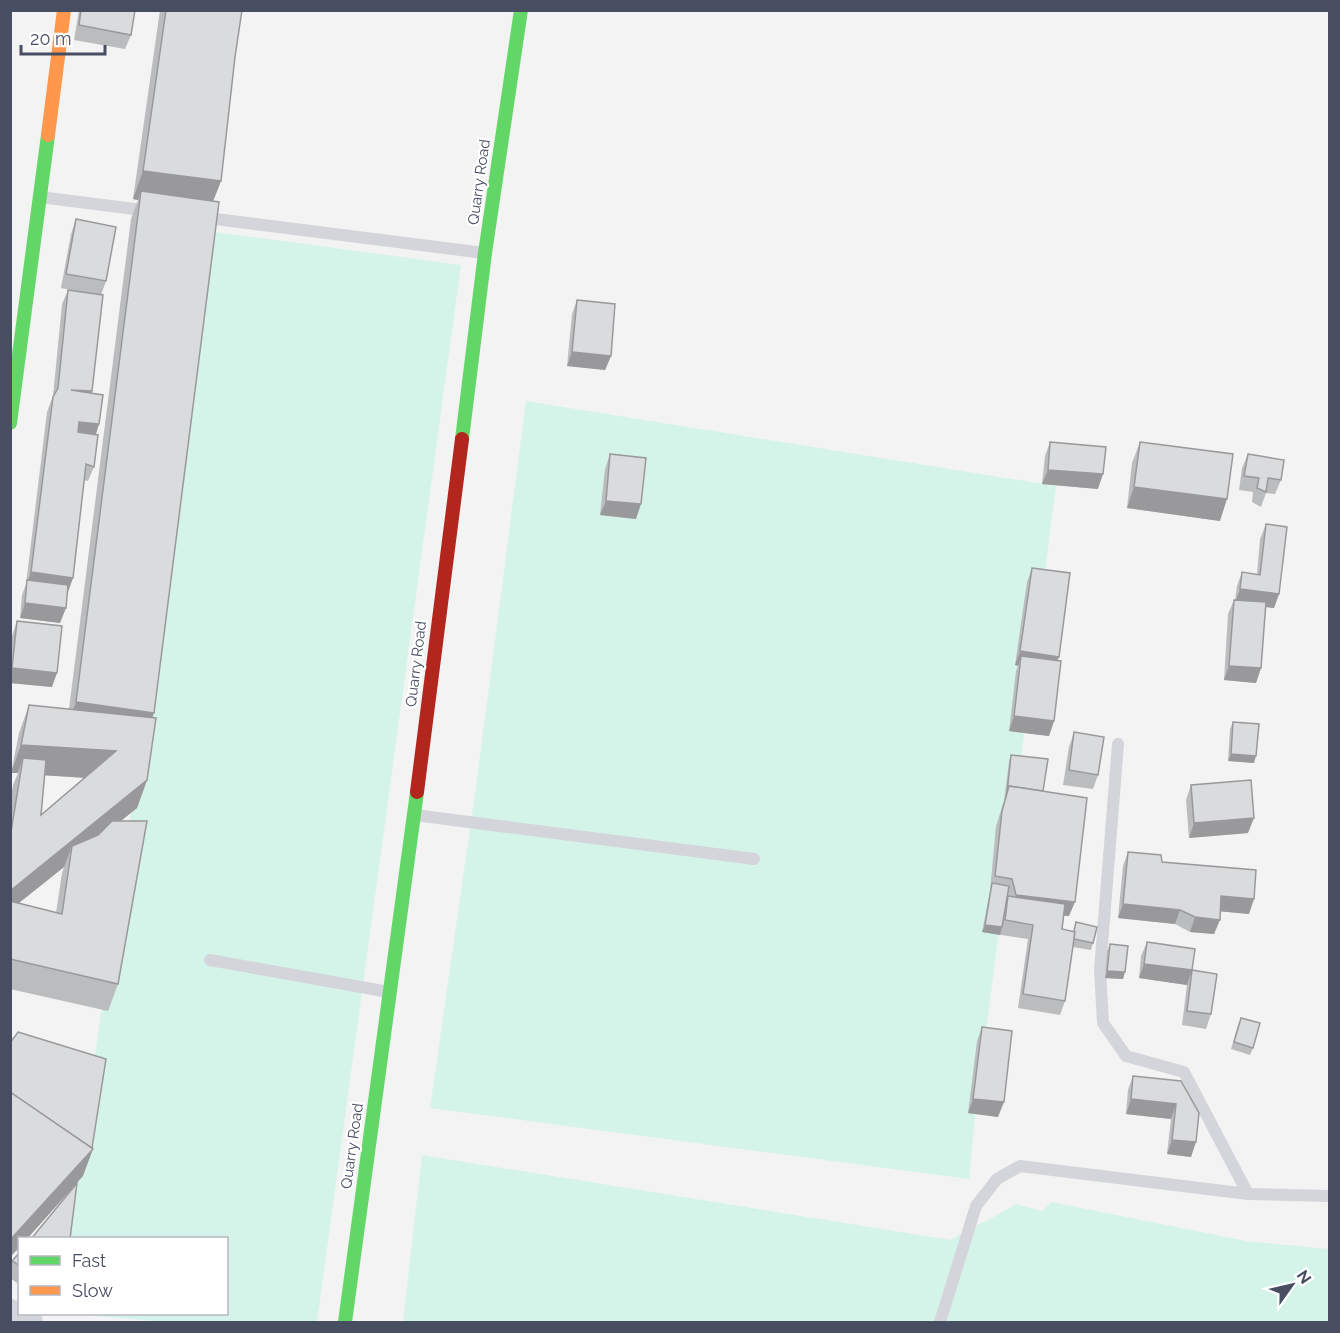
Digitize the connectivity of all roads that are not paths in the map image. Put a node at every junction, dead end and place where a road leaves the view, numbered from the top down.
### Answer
1 (64, 10) edge
2 (521, 10) edge
3 (40, 197) junction
4 (157, 212) edge
5 (192, 216) edge
6 (485, 253) junction
7 (10, 423) edge
8 (1118, 744) dead end
9 (414, 815) junction
10 (754, 860) dead end
11 (210, 960) dead end
12 (390, 992) junction
13 (1248, 1194) junction
14 (1329, 1196) edge
15 (10, 1311) edge
16 (31, 1323) edge
17 (345, 1323) edge
18 (940, 1323) edge

1 - 3 main road
2 - 6 main road, Quarry Road
3 - 4 lane
3 - 7 main road
5 - 6 lane
6 - 9 main road, Quarry Road
8 - 13 lane
9 - 10 lane
9 - 12 main road, Quarry Road
11 - 12 lane
12 - 17 main road, Quarry Road
13 - 14 lane
13 - 18 lane
15 - 16 street

